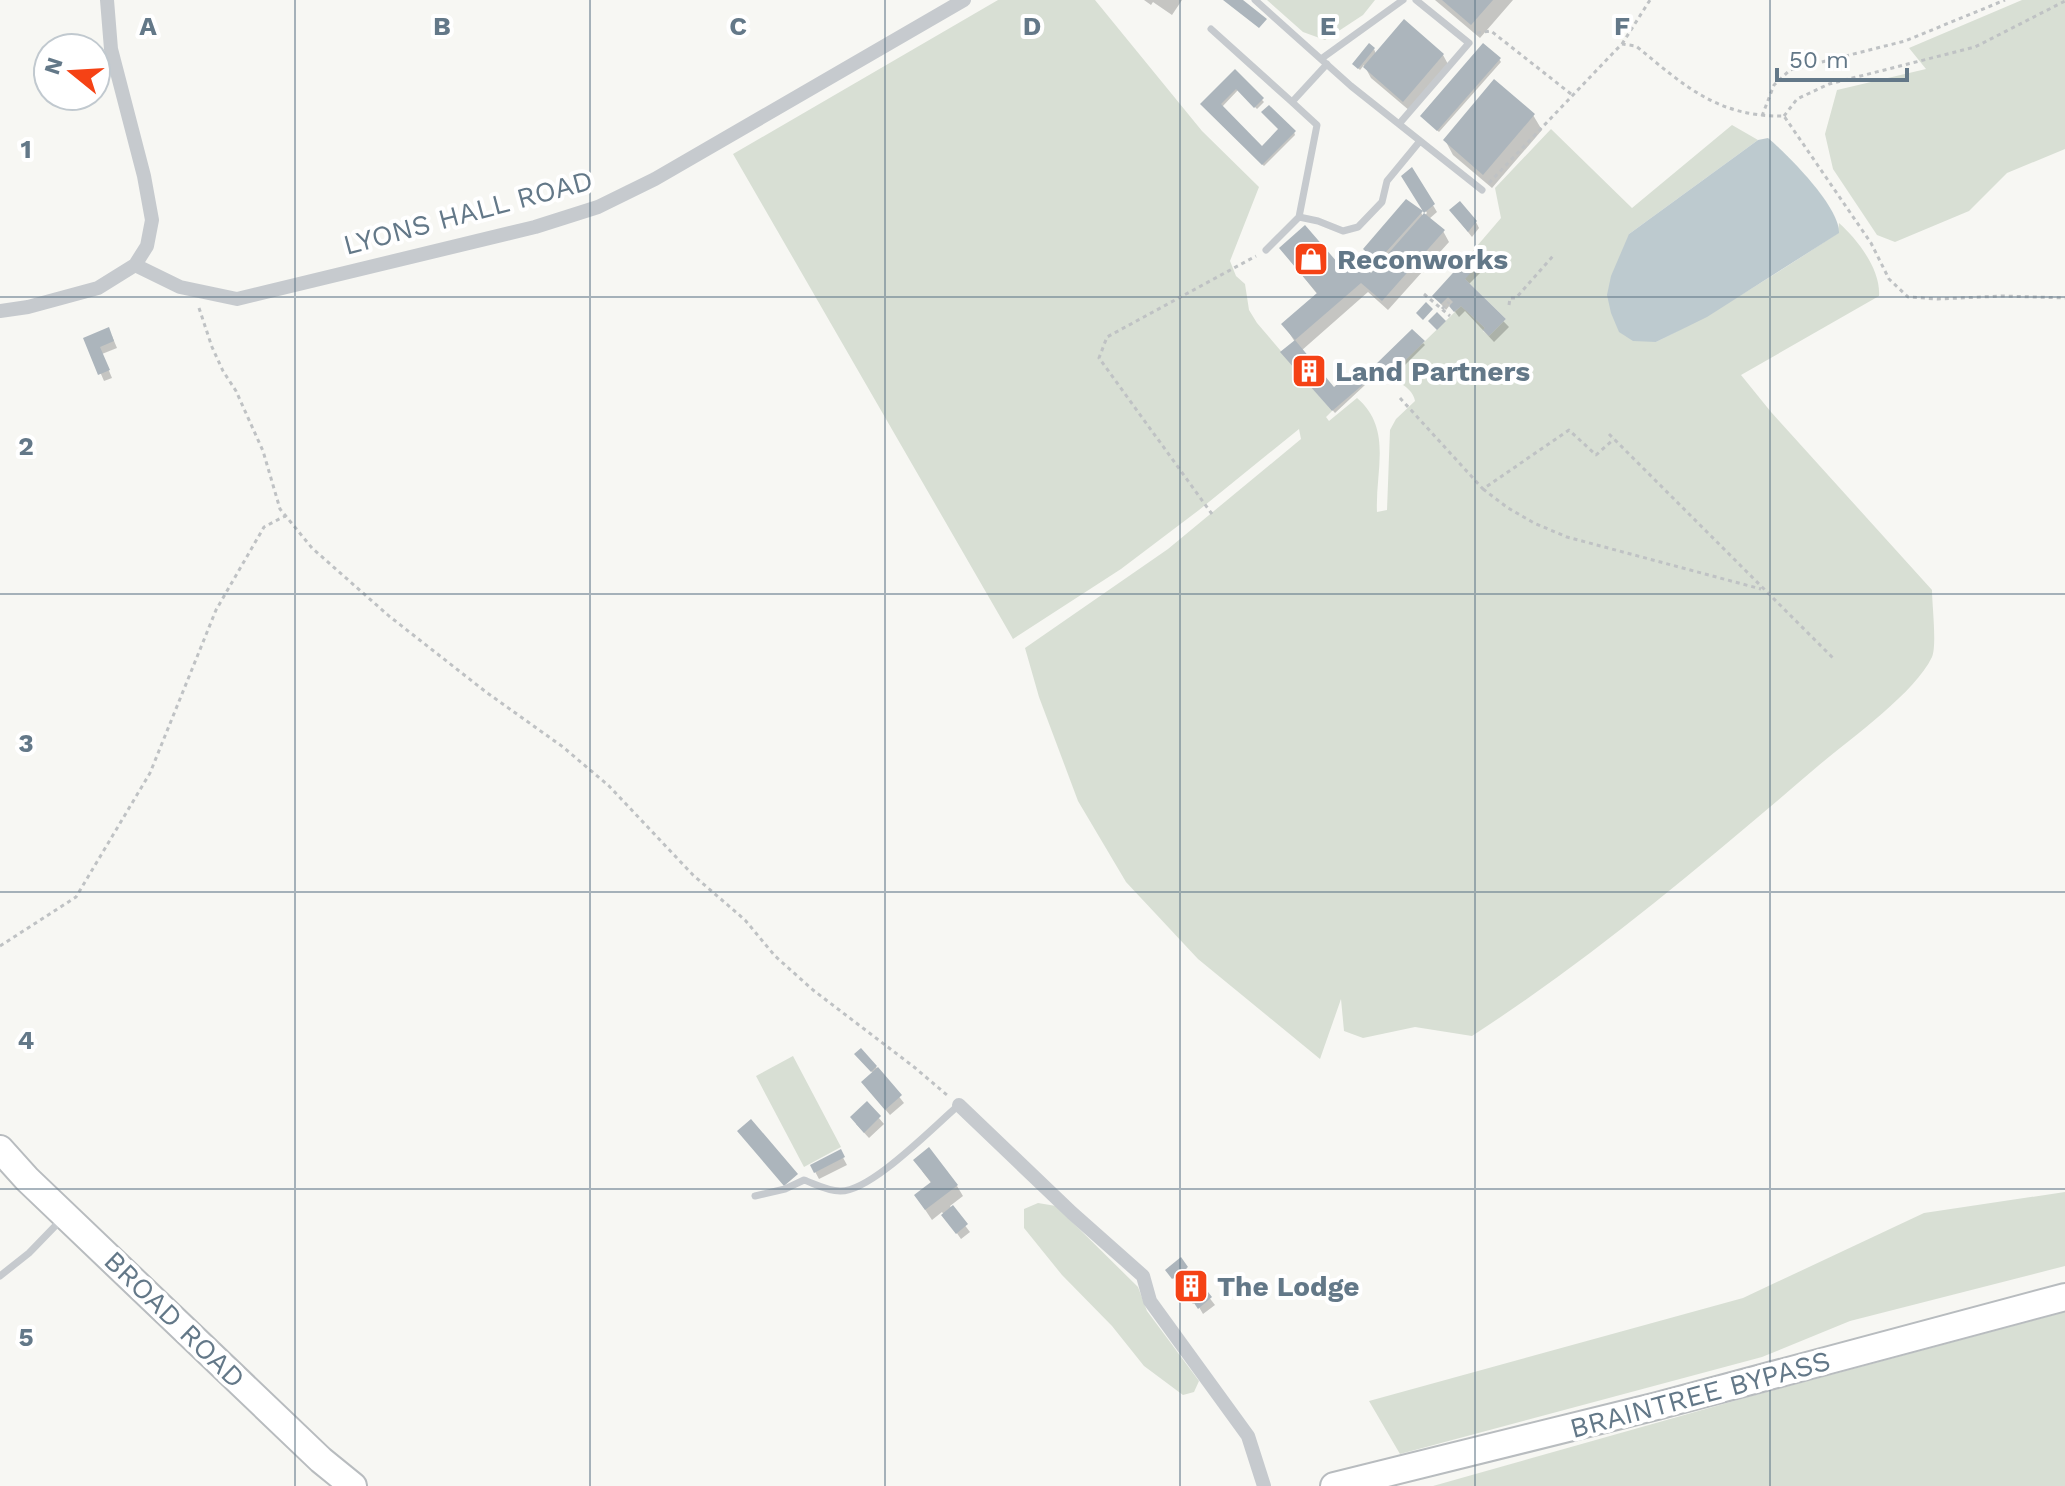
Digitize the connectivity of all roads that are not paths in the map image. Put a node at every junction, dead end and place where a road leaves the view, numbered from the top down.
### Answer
1 (107, 0) edge
2 (964, 0) edge
3 (1255, 0) edge
4 (1403, 0) edge
5 (1416, 0) edge
6 (1211, 29) dead end
7 (1324, 62) junction
8 (1292, 102) junction
9 (1399, 124) junction
10 (1420, 141) junction
11 (1482, 190) road end
12 (1299, 217) junction
13 (1266, 250) road end
14 (135, 265) junction
15 (0, 311) edge
16 (959, 1105) joint
17 (0, 1149) edge
18 (755, 1196) dead end
19 (66, 1215) junction
20 (0, 1276) edge
21 (2065, 1297) edge
22 (353, 1486) edge
23 (1264, 1486) edge
24 (1334, 1486) edge

1 - 14 street
2 - 14 street, LYONS HALL ROAD
3 - 7 lane
4 - 7 lane
5 - 9 lane
6 - 8 lane
7 - 8 lane
7 - 9 lane
8 - 12 lane
9 - 10 lane
10 - 11 lane
10 - 12 lane
12 - 13 lane
14 - 15 street
16 - 18 lane
16 - 23 street
17 - 19 highway, BROAD ROAD
19 - 20 lane
19 - 22 highway, BROAD ROAD
21 - 24 highway, BRAINTREE BYPASS

